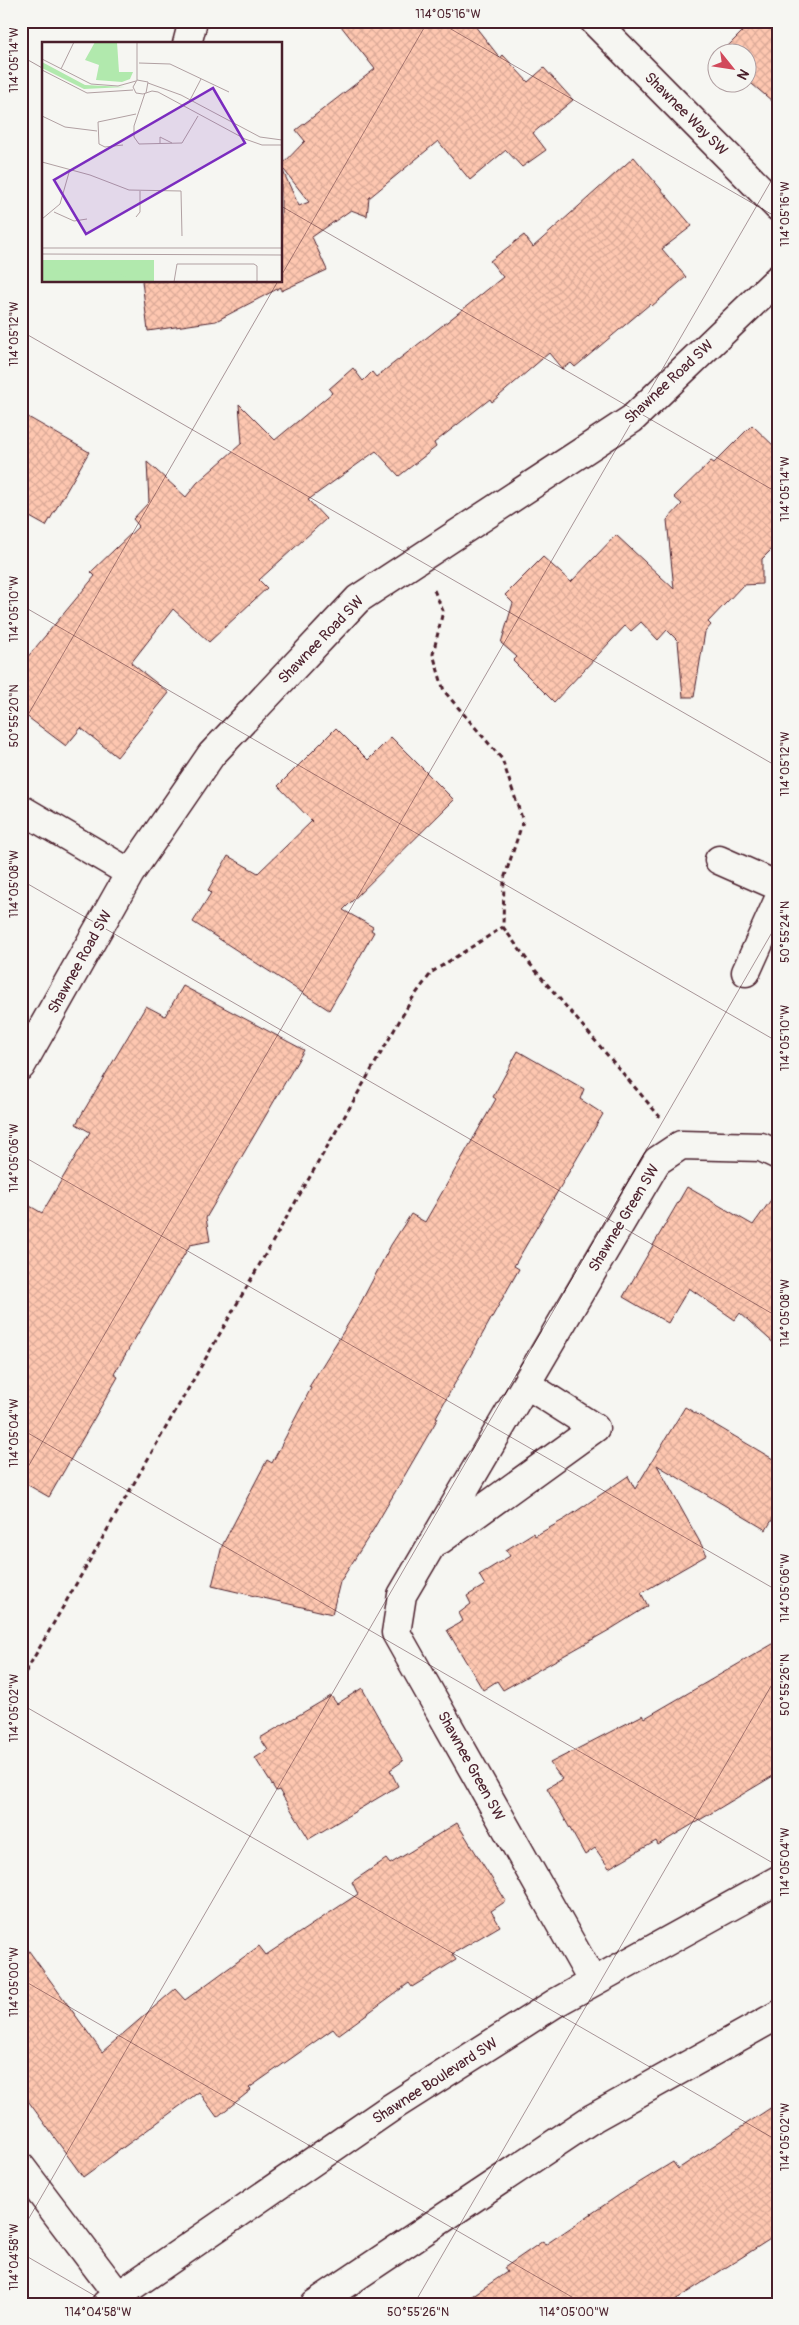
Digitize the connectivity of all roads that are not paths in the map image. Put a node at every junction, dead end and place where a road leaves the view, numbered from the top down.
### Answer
1 (193, 21) edge
2 (594, 21) edge
3 (188, 42) edge
4 (778, 207) edge
5 (778, 279) edge
6 (21, 809) edge
7 (719, 860) dead end
8 (130, 873) junction
9 (778, 886) edge
10 (778, 901) edge
11 (746, 972) dead end
12 (21, 1066) edge
13 (778, 1155) edge
14 (526, 1384) junction
15 (431, 1546) junction
16 (778, 1880) edge
17 (593, 1982) junction
18 (778, 2015) edge
19 (21, 2167) edge
20 (112, 2300) edge
21 (315, 2304) edge

1 - 3 street
2 - 4 street, Shawnee Way SW
5 - 8 street, Shawnee Road SW
6 - 8 street
7 - 9 street
8 - 12 street, Shawnee Road SW
10 - 11 street
13 - 14 street, Shawnee Green SW
14 - 15 street, Shawnee Green SW
14 - 15 street, Shawnee Green SW
15 - 17 street, Shawnee Green SW
16 - 17 street, Shawnee Boulevard SW
17 - 20 street, Shawnee Boulevard SW
18 - 21 street
19 - 20 street

